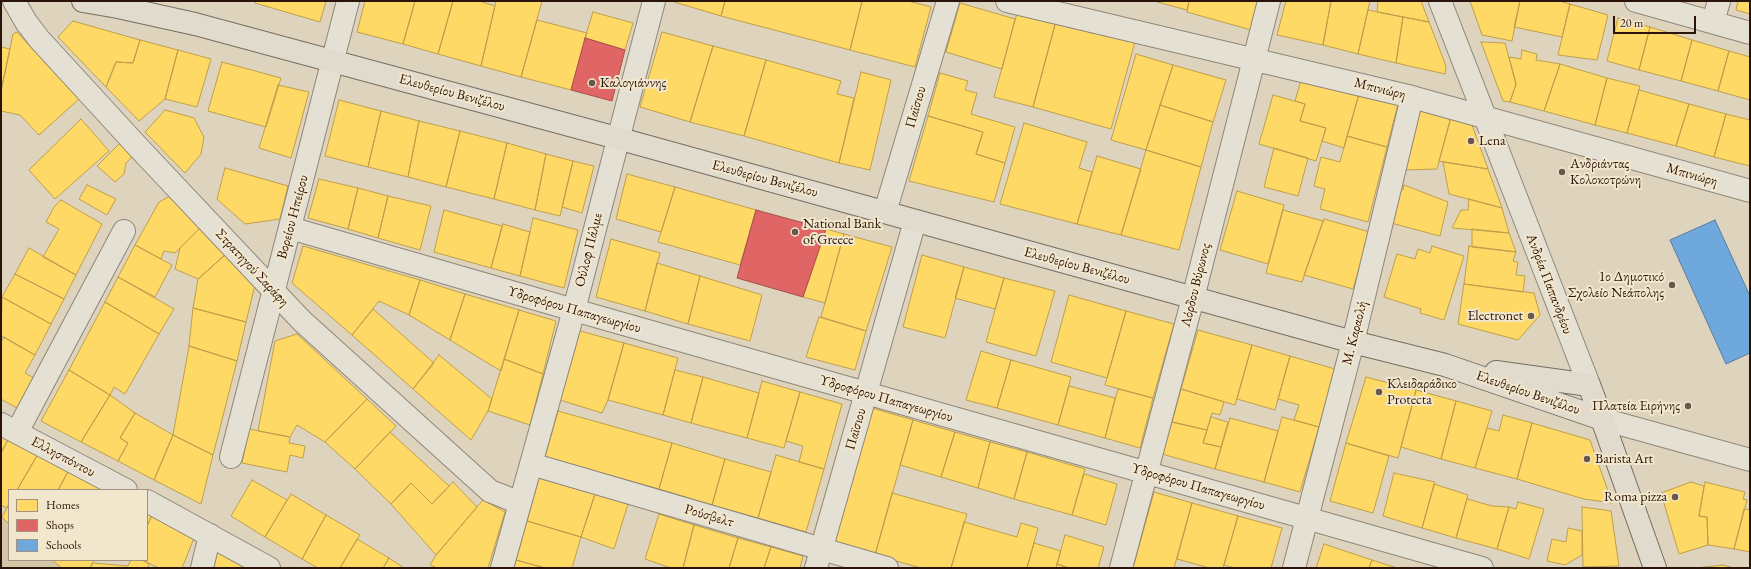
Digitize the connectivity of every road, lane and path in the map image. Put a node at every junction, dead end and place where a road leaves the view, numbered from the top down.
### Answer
1 (14, 1) edge
2 (83, 1) edge
3 (348, 1) edge
4 (654, 1) edge
5 (948, 1) edge
6 (1006, 1) edge
7 (1269, 1) edge
8 (1440, 1) edge
9 (1636, 1) edge
10 (1719, 1) edge
11 (1713, 22) junction
12 (1750, 33) edge
13 (1253, 59) junction
14 (332, 61) junction
15 (1412, 97) junction
16 (1485, 118) junction
17 (617, 138) junction
18 (1750, 191) edge
19 (885, 212) junction
20 (915, 221) junction
21 (290, 228) junction
22 (124, 230) dead end
23 (273, 292) junction
24 (1193, 298) junction
25 (574, 310) junction
26 (1353, 342) junction
27 (1445, 365) junction
28 (1589, 385) junction
29 (866, 393) junction
30 (1602, 419) junction
31 (9, 428) edge
32 (231, 457) dead end
33 (1750, 460) edge
34 (531, 464) junction
35 (1146, 472) junction
36 (124, 489) edge
37 (148, 502) edge
38 (520, 503) junction
39 (1308, 518) junction
40 (210, 535) junction
41 (819, 558) edge
42 (1649, 562) edge
43 (202, 568) edge
44 (270, 568) edge
45 (502, 568) edge
46 (887, 568) edge
47 (1121, 568) edge
48 (1294, 568) edge
49 (1482, 568) edge

1 - 23 street, Στρατηγού Σαράφη
2 - 14 main road, Ελευθερίου Βενιζέλου
3 - 14 street, Βορείου Ηπείρου
4 - 17 street, Ούλοφ Πάλμε
5 - 19 street, Παϊσιου
6 - 13 street, Μπινιώρη
7 - 13 street, Λόρδου Βύρωνος
8 - 16 street, Ανδρέα Παπανδρέου
9 - 11 street
10 - 11 street
11 - 12 street
13 - 15 street, Μπινιώρη
13 - 24 street, Λόρδου Βύρωνος
14 - 17 main road, Ελευθερίου Βενιζέλου
14 - 21 street, Βορείου Ηπείρου
15 - 16 street, Μπινιώρη
15 - 26 street, Μ. Καραολή
16 - 18 street, Μπινιώρη
16 - 28 street, Ανδρέα Παπανδρέου
17 - 19 main road, Ελευθερίου Βενιζέλου
17 - 25 street, Ούλοφ Πάλμε
19 - 20 main road, Ελευθερίου Βενιζέλου
20 - 24 main road, Ελευθερίου Βενιζέλου
20 - 29 street, Παϊσιου
21 - 23 street, Βορείου Ηπείρου
21 - 25 street, Υδροφόρου Παπαγεωργίου
22 - 31 street
23 - 32 street, Βορείου Ηπείρου
23 - 38 street, Στρατηγού Σαράφη
24 - 26 main road, Ελευθερίου Βενιζέλου
24 - 35 street, Λόρδου Βύρωνος
25 - 29 street, Υδροφόρου Παπαγεωργίου
25 - 34 street, Ούλοφ Πάλμε
26 - 27 main road, Ελευθερίου Βενιζέλου
26 - 39 street, Μ. Καραολή
27 - 28 main road, Ελευθερίου Βενιζέλου
27 - 30 main road, Ελευθερίου Βενιζέλου
28 - 30 main road, Ανδρέα Παπανδρέου
29 - 35 street, Υδροφόρου Παπαγεωργίου
29 - 41 street, Παϊσιου
30 - 33 street, Ελευθερίου Βενιζέλου
30 - 42 main road, Ανδρέα Παπανδρέου
31 - 36 street, Ελλησπόντου
34 - 38 street, Ούλοφ Πάλμε
34 - 41 street, Ρούσβελτ
35 - 39 street, Υδροφόρου Παπαγεωργίου
35 - 47 street, Λόρδου Βύρωνος
37 - 40 street
38 - 45 street, Ούλοφ Πάλμε
39 - 48 street, Μ. Καραολή
39 - 49 street, Υδροφόρου Παπαγεωργίου
40 - 43 street
40 - 44 street
41 - 46 street, Ρούσβελτ

